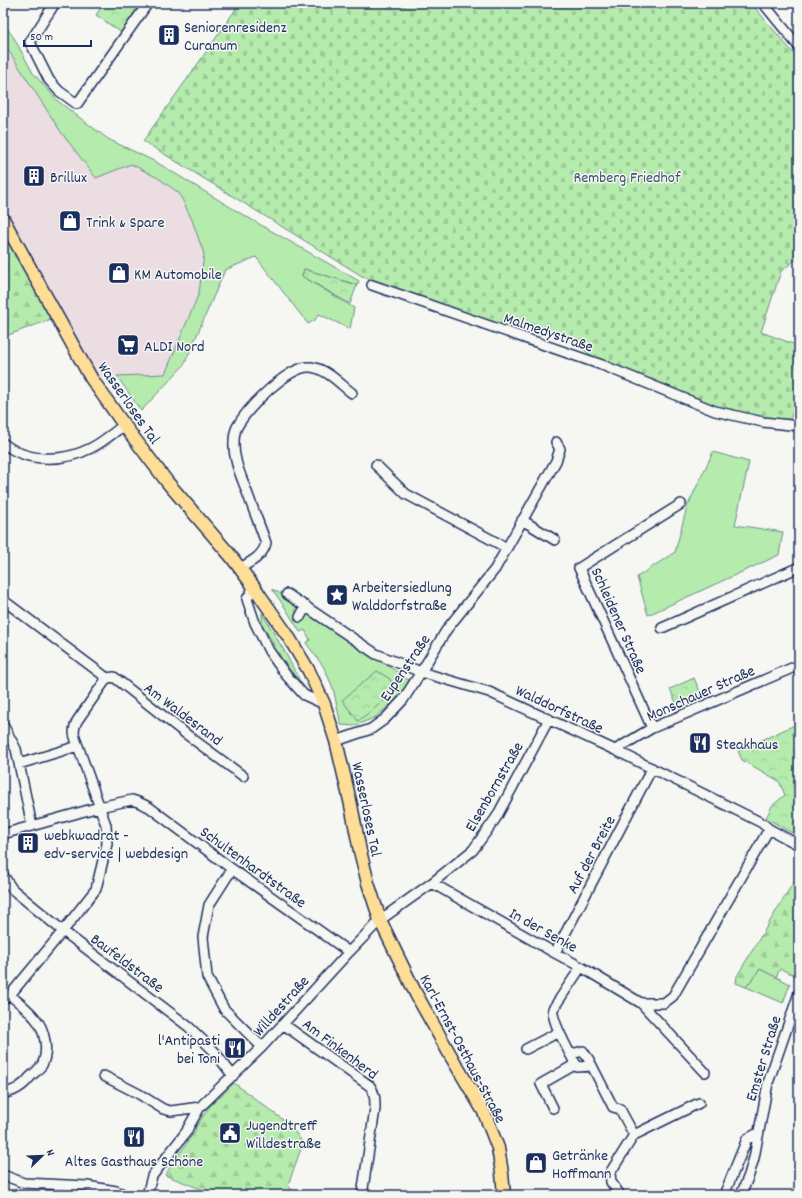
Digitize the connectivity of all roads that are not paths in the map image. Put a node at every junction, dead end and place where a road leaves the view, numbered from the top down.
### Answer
1 (55, 3) edge
2 (148, 3) edge
3 (763, 3) edge
4 (799, 47) edge
5 (3, 219) edge
6 (372, 285) dead end
7 (352, 394) dead end
8 (124, 425) junction
9 (799, 426) edge
10 (556, 442) dead end
11 (3, 444) edge
12 (376, 466) dead end
13 (681, 504) dead end
14 (522, 520) junction
15 (555, 540) dead end
16 (507, 548) junction
17 (240, 568) junction
18 (799, 568) edge
19 (254, 587) junction
20 (287, 594) dead end
21 (3, 600) edge
22 (306, 606) junction
23 (300, 617) dead end
24 (662, 628) dead end
25 (799, 665) edge
26 (421, 672) junction
27 (107, 678) junction
28 (324, 704) junction
29 (549, 719) junction
30 (3, 725) edge
31 (652, 728) junction
32 (336, 741) junction
33 (78, 746) junction
34 (615, 750) junction
35 (19, 764) junction
36 (652, 768) junction
37 (243, 776) dead end
38 (99, 807) junction
39 (32, 826) junction
40 (769, 829) junction
41 (3, 834) edge
42 (799, 845) edge
43 (232, 869) junction
44 (3, 875) edge
45 (432, 883) junction
46 (380, 920) junction
47 (63, 931) junction
48 (349, 952) junction
49 (554, 953) junction
50 (581, 967) junction
51 (799, 993) edge
52 (6, 997) edge
53 (641, 1003) junction
54 (283, 1024) junction
55 (559, 1032) junction
56 (262, 1047) junction
57 (526, 1049) dead end
58 (571, 1054) junction
59 (576, 1064) junction
60 (592, 1066) junction
61 (705, 1072) dead end
62 (104, 1076) dead end
63 (233, 1076) junction
64 (3, 1093) edge
65 (700, 1103) dead end
66 (200, 1107) junction
67 (553, 1108) dead end
68 (758, 1133) junction
69 (634, 1135) junction
70 (3, 1175) edge
71 (126, 1195) edge
72 (147, 1195) edge
73 (362, 1195) edge
74 (504, 1195) edge
75 (620, 1195) edge
76 (724, 1195) edge
77 (741, 1195) edge

1 - 2 street
3 - 4 street
5 - 8 main road, Wasserloses Tal
6 - 9 street, Malmedystraße
7 - 17 street
8 - 11 street
8 - 17 main road, Wasserloses Tal
10 - 14 street, Eupenstraße
12 - 16 street
13 - 31 street, Schleidener Straße
14 - 15 street
14 - 16 street, Eupenstraße
16 - 26 street, Eupenstraße
17 - 19 main road, Wasserloses Tal
18 - 24 street
19 - 28 main road, Wasserloses Tal
19 - 28 street
20 - 22 street, Walddorfstraße
21 - 27 street, Am Waldesrand
22 - 23 street
22 - 26 street, Walddorfstraße
25 - 31 street, Monschauer Straße
26 - 29 street, Walddorfstraße
26 - 32 street, Eupenstraße
27 - 33 street
27 - 37 street, Am Waldesrand
28 - 32 main road, Wasserloses Tal
29 - 34 street, Walddorfstraße
29 - 45 street, Elsenbornstraße
30 - 35 street
31 - 34 street, Monschauer Straße
32 - 46 main road, Wasserloses Tal
33 - 35 street
33 - 38 street
34 - 36 street, Walddorfstraße
35 - 39 street
36 - 40 street, Walddorfstraße
36 - 49 street, Auf der Breite
38 - 39 street, Schultenhardtstraße
38 - 43 street, Schultenhardtstraße
38 - 47 street
39 - 41 street, Schultenhardtstraße
40 - 42 street, Walddorfstraße
40 - 53 street
43 - 48 street, Schultenhardtstraße
43 - 56 street
44 - 47 street, Baufeldstraße
45 - 46 street, Elsenbornstraße
45 - 49 street, In der Senke
46 - 48 street, Willdestraße
46 - 74 main road, Karl-Ernst-Osthaus-Straße
47 - 52 street
47 - 63 street, Baufeldstraße
48 - 54 street, Willdestraße
49 - 50 street, In der Senke
50 - 53 street, In der Senke
50 - 55 street
51 - 68 street, Emster Straße
52 - 64 street
53 - 61 street, In der Senke
54 - 56 street, Willdestraße
54 - 73 street, Am Finkenherd
55 - 57 street
55 - 58 street
56 - 63 street, Willdestraße
58 - 59 street
58 - 60 street
59 - 60 street
59 - 67 street
60 - 69 street
62 - 66 street
63 - 66 street, Willdestraße
65 - 69 street
66 - 72 street, Willdestraße
68 - 76 street
68 - 77 street, Emster Straße
69 - 75 street
70 - 71 street

